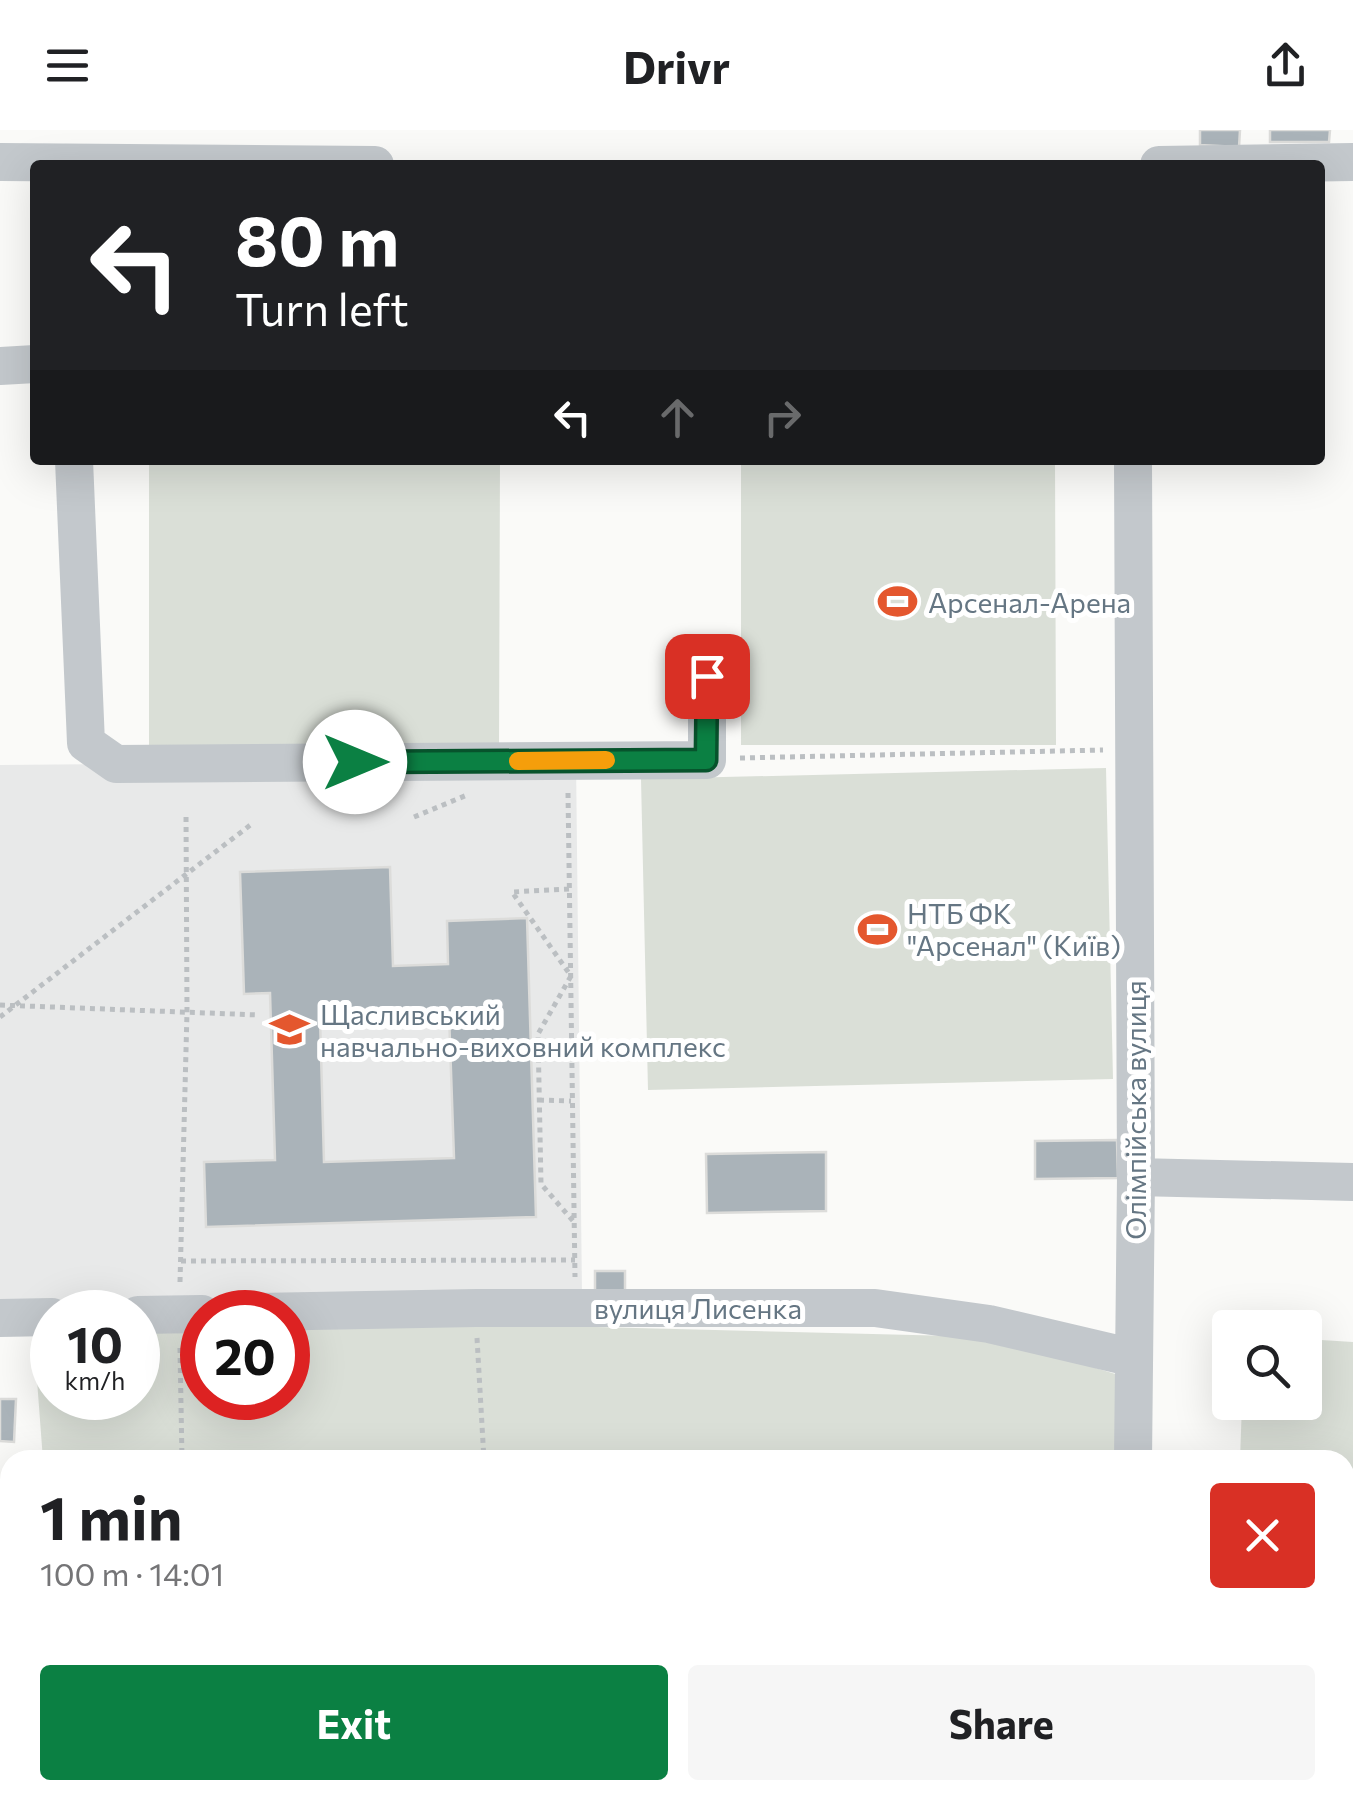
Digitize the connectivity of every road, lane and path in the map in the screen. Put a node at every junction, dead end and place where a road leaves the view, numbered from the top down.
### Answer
1 (1163, 130) edge
2 (1161, 160) edge
3 (0, 162) edge
4 (30, 162) edge
5 (1325, 162) edge
6 (1353, 162) edge
7 (30, 364) edge
8 (0, 366) edge
9 (74, 465) edge
10 (1133, 465) edge
11 (707, 676) dead end
12 (1134, 750) junction
13 (568, 760) junction
14 (706, 760) junction
15 (186, 812) dead end
16 (254, 823) dead end
17 (185, 876) junction
18 (570, 890) junction
19 (571, 976) junction
20 (0, 1006) edge
21 (14, 1006) junction
22 (187, 1012) junction
23 (259, 1014) dead end
24 (0, 1017) edge
25 (540, 1100) junction
26 (572, 1100) junction
27 (1136, 1178) junction
28 (1353, 1182) edge
29 (574, 1222) junction
30 (574, 1260) junction
31 (181, 1261) junction
32 (186, 1290) edge
33 (476, 1308) junction
34 (575, 1308) junction
35 (310, 1311) edge
36 (30, 1317) edge
37 (0, 1318) edge
38 (1134, 1358) junction
39 (184, 1420) edge
40 (183, 1450) edge
41 (483, 1450) edge
42 (1134, 1450) edge

1 - 2 street
3 - 4 street
5 - 6 street
7 - 8 street
9 - 13 street
10 - 12 street, Олімпійська вулиця
11 - 14 street
12 - 14 path
12 - 27 street, Олімпійська вулиця
13 - 14 street
13 - 18 path
15 - 17 path
16 - 17 path
17 - 21 path
17 - 22 path
18 - 19 path
18 - 19 path
19 - 25 path
19 - 26 path
20 - 21 path
21 - 22 path
21 - 24 path
22 - 23 path
22 - 31 path
25 - 26 path
25 - 29 path
26 - 29 path
27 - 28 street
27 - 38 street, Олімпійська вулиця
29 - 30 path
30 - 31 path
30 - 34 path
31 - 32 path
33 - 34 street, вулиця Лисенка
33 - 35 street, вулиця Лисенка
33 - 41 path
34 - 38 street, вулиця Лисенка
36 - 37 street
38 - 42 street, Олімпійська вулиця
39 - 40 path

